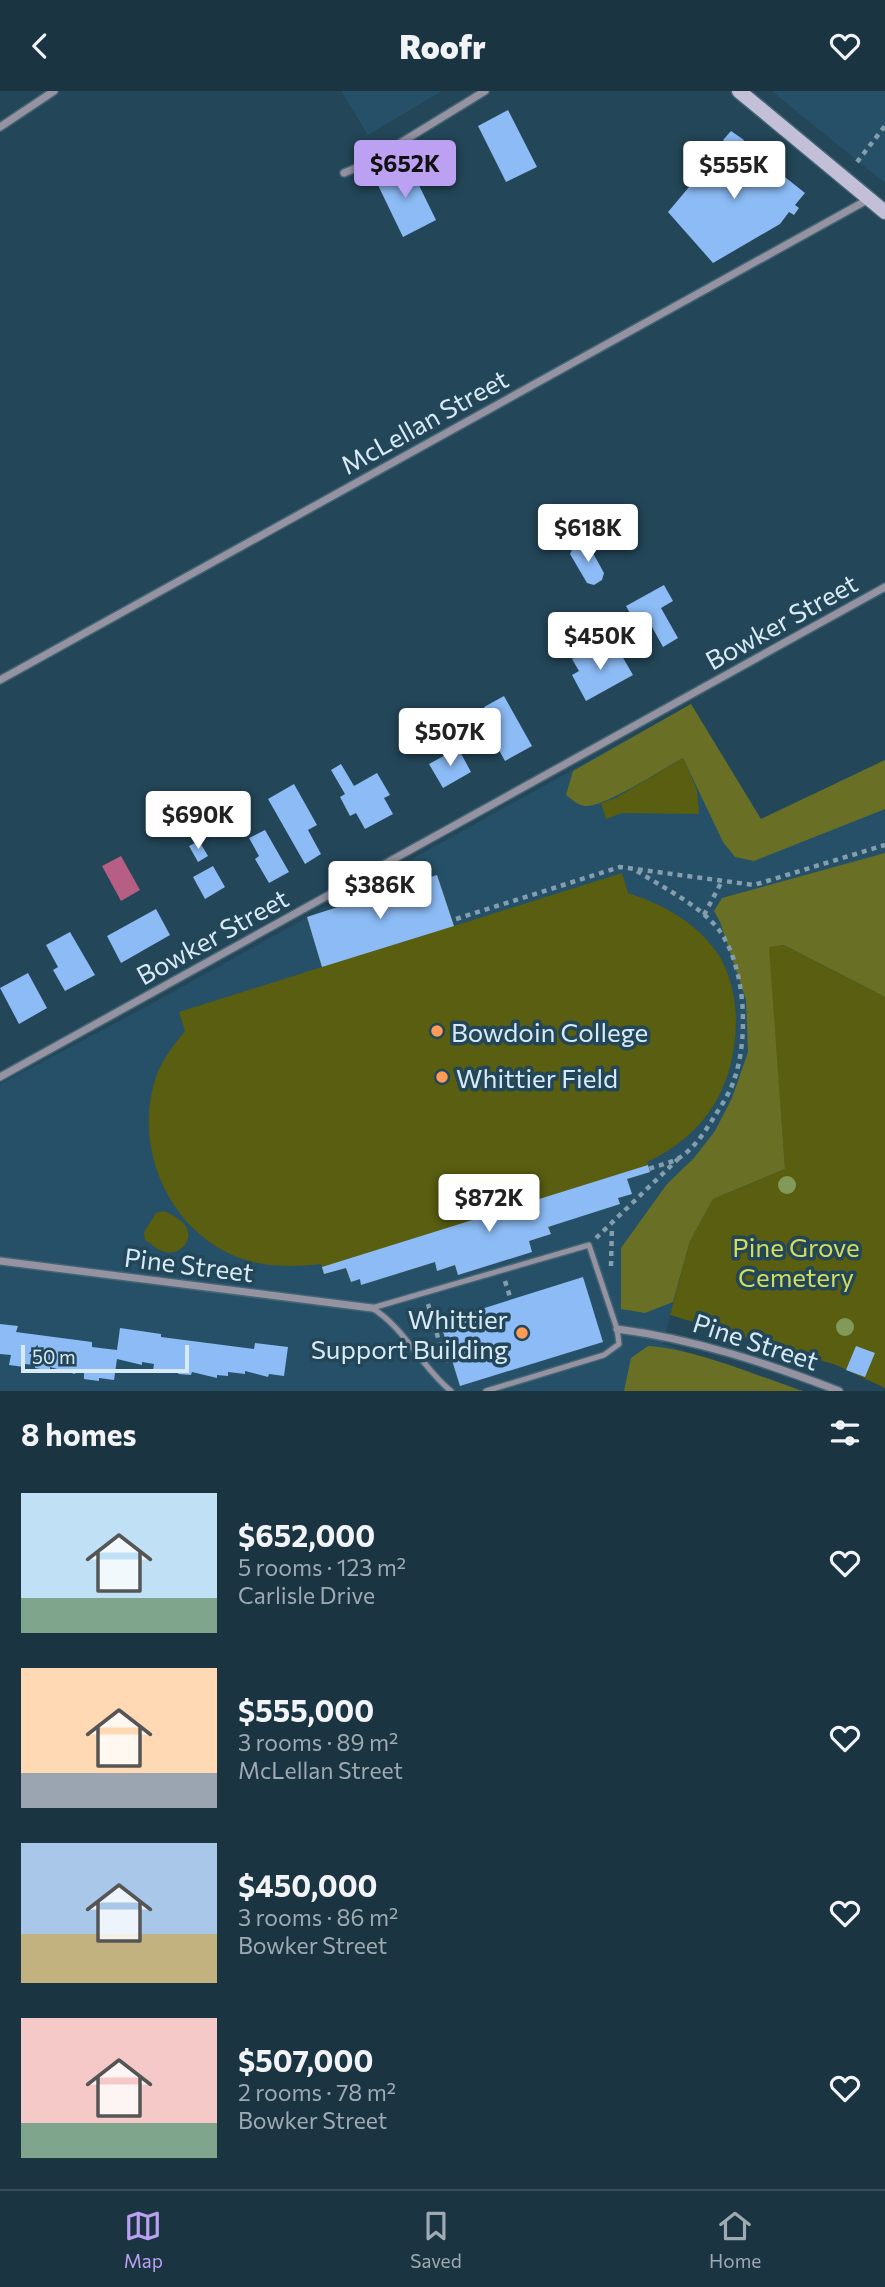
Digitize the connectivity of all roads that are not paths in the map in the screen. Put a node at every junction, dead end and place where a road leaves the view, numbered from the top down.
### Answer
1 (54, 91) edge
2 (485, 91) edge
3 (739, 91) edge
4 (0, 127) edge
5 (344, 173) dead end
6 (869, 199) junction
7 (885, 212) edge
8 (885, 587) edge
9 (0, 680) edge
10 (0, 1077) edge
11 (0, 1261) edge
12 (372, 1308) junction
13 (617, 1329) junction
14 (451, 1391) edge
15 (486, 1391) edge
16 (839, 1391) edge

1 - 4 street
2 - 5 street
3 - 6 main road
6 - 7 main road
6 - 9 street, McLellan Street
8 - 10 street, Bowker Street
11 - 12 street, Pine Street
12 - 13 lane
12 - 14 lane
13 - 15 lane
13 - 16 street, Pine Street

